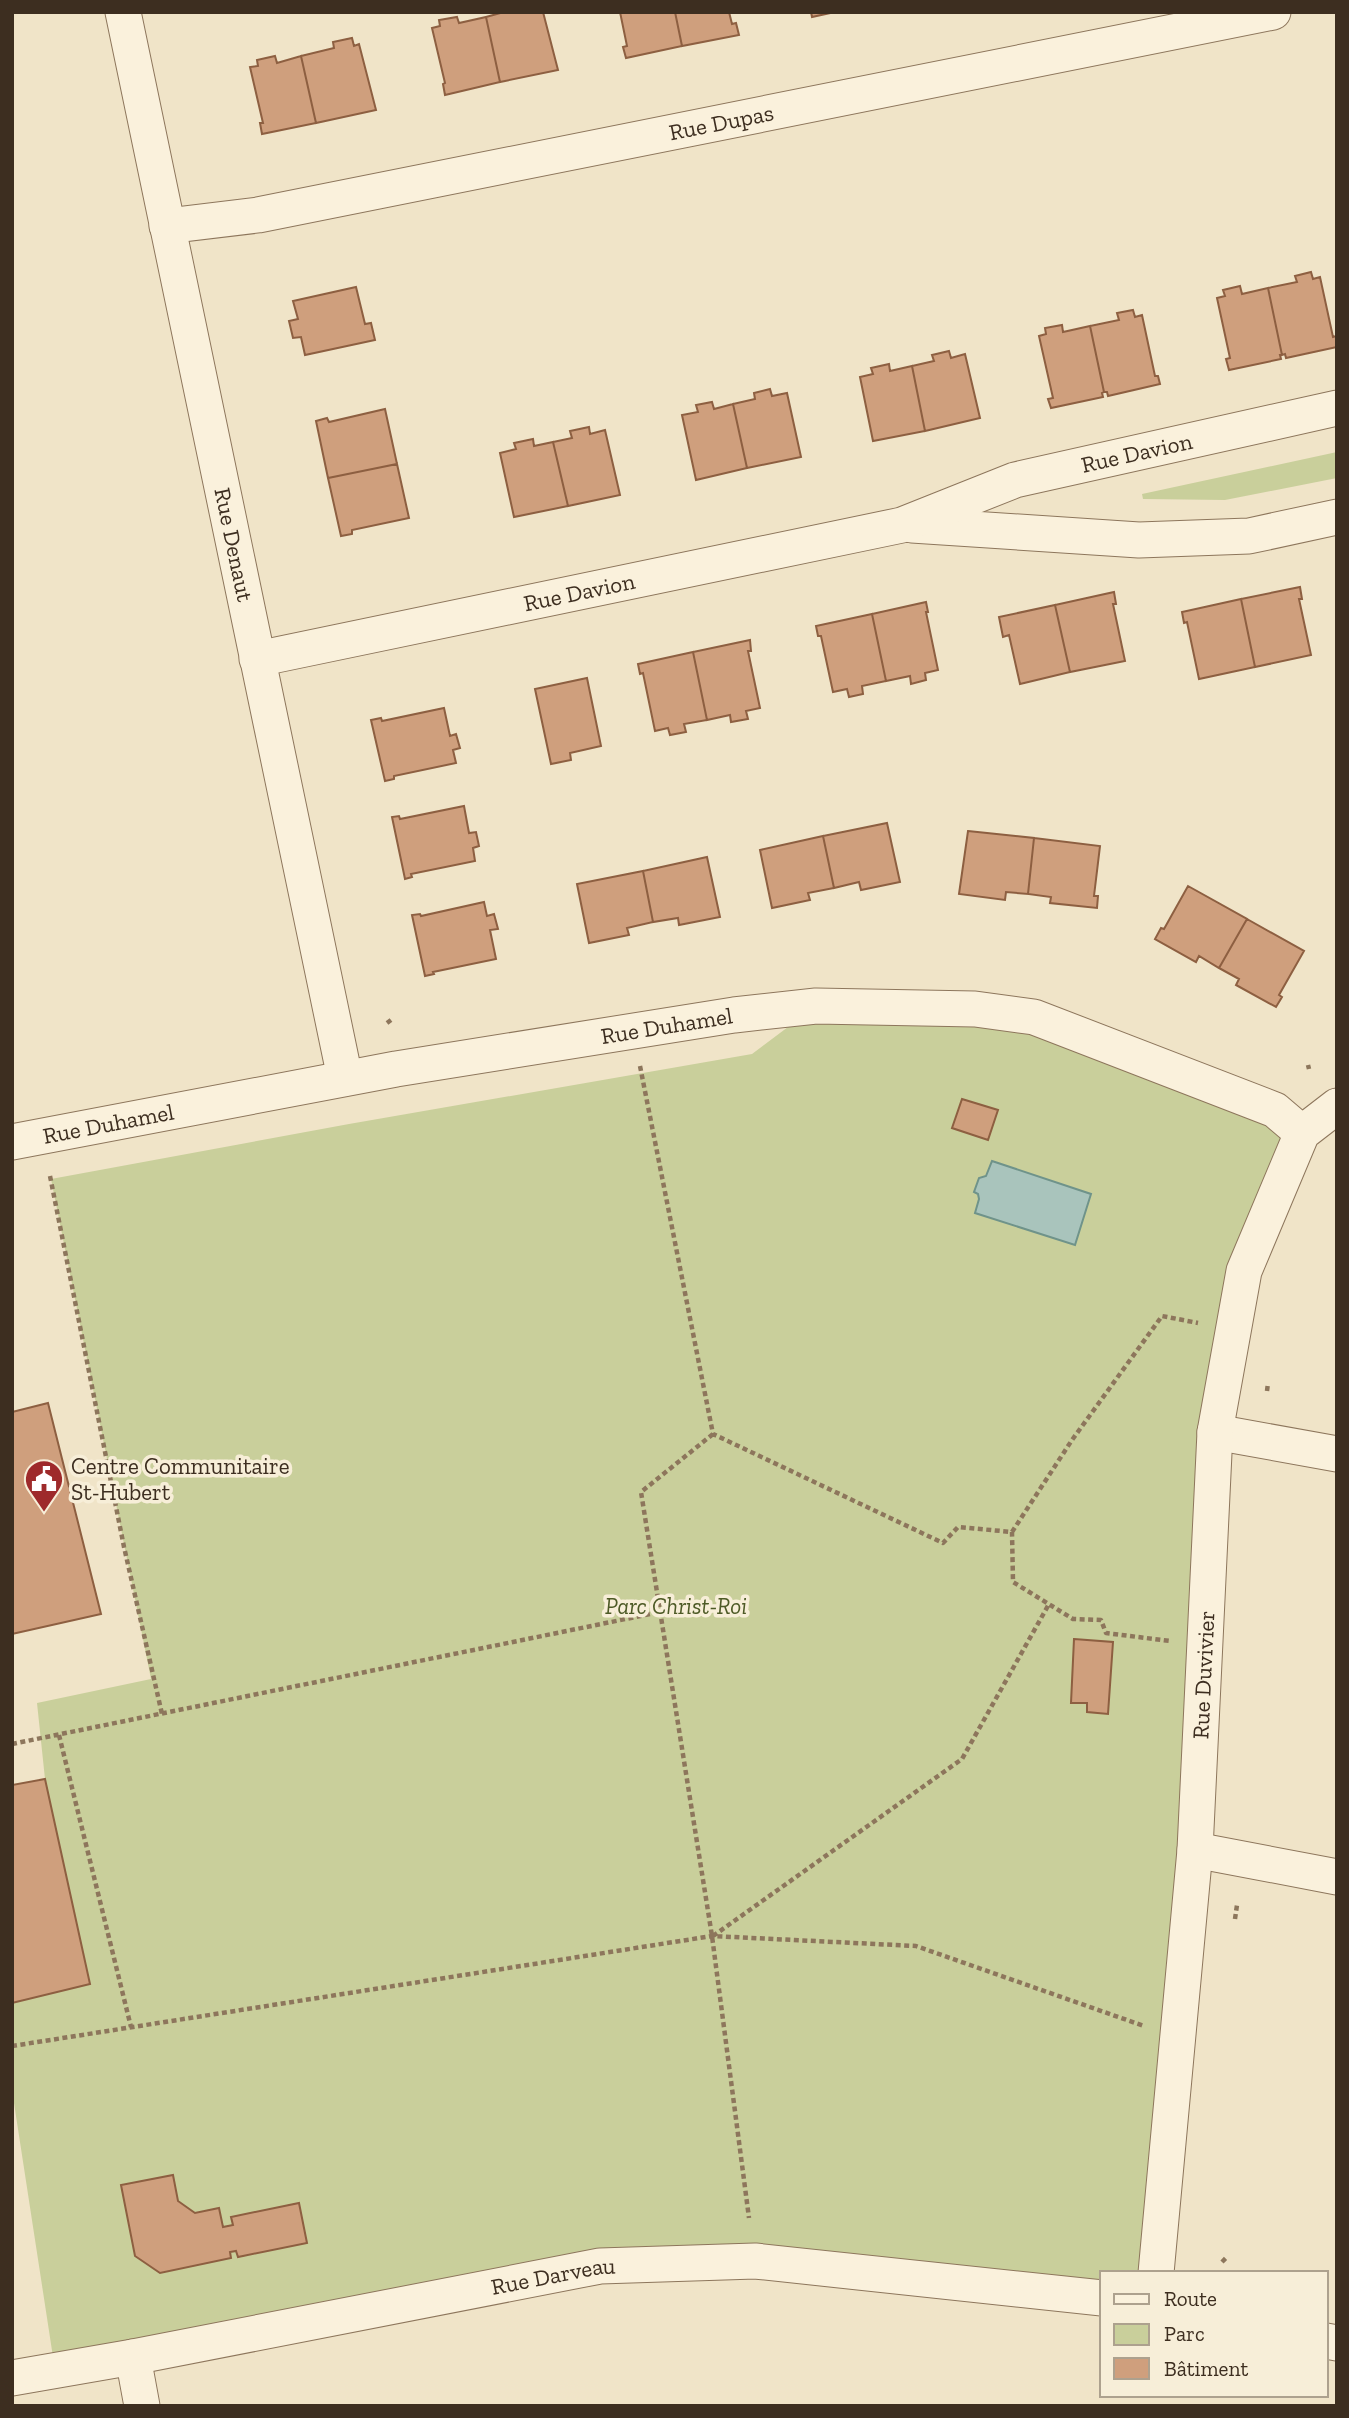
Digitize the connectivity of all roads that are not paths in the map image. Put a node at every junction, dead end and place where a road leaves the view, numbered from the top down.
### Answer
1 (123, 12) edge
2 (1273, 12) edge
3 (167, 226) junction
4 (1337, 408) edge
5 (1337, 517) edge
6 (902, 525) junction
7 (257, 659) junction
8 (345, 1078) junction
9 (1337, 1105) edge
10 (1302, 1133) junction
11 (12, 1142) edge
12 (1215, 1432) junction
13 (1337, 1454) edge
14 (1195, 1850) junction
15 (1337, 1877) edge
16 (1156, 2271) edge
17 (1100, 2298) edge
18 (133, 2357) junction
19 (12, 2378) edge
20 (142, 2406) edge

1 - 3 street, Rue Denaut
2 - 3 street, Rue Dupas
3 - 7 street, Rue Denaut
4 - 6 street, Rue Davion
5 - 6 street, Rue Davion
6 - 7 street, Rue Davion
7 - 8 street, Rue Denaut
8 - 10 street, Rue Duhamel
8 - 11 street, Rue Duhamel
9 - 10 street, Rue Duvivier
10 - 12 street, Rue Duvivier
12 - 13 street
12 - 14 street, Rue Duvivier
14 - 15 street
14 - 16 street, Rue Duvivier
17 - 18 street, Rue Darveau
18 - 19 street, Rue Darveau
18 - 20 street

